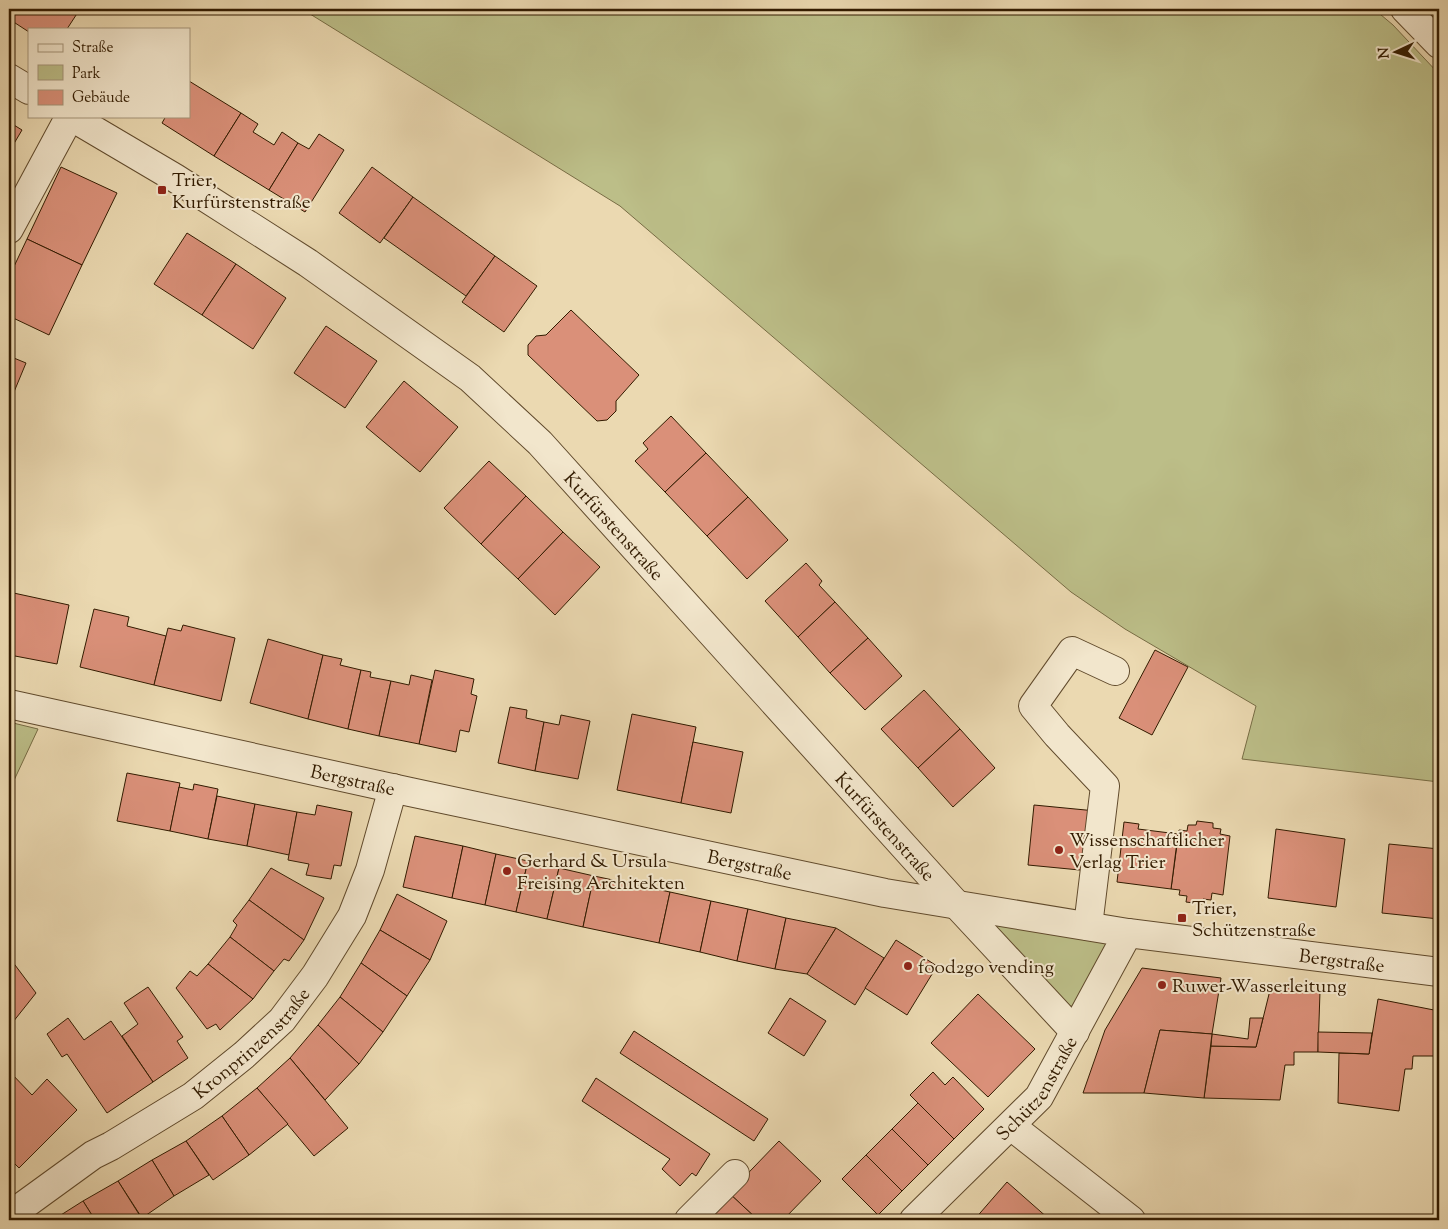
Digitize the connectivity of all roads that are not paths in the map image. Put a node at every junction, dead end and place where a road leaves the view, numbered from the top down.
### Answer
1 (1405, 9) edge
2 (1439, 44) edge
3 (9, 78) edge
4 (28, 89) edge
5 (69, 118) edge
6 (73, 118) edge
7 (9, 230) edge
8 (1115, 671) dead end
9 (9, 704) edge
10 (393, 788) junction
11 (956, 904) junction
12 (1088, 926) junction
13 (1128, 933) junction
14 (1439, 972) edge
15 (1075, 1032) junction
16 (1011, 1126) junction
17 (735, 1174) dead end
18 (9, 1216) edge
19 (690, 1220) edge
20 (914, 1220) edge
21 (1131, 1220) edge

1 - 2 street
3 - 4 street
5 - 7 street
6 - 11 street, Kurfürstenstraße
8 - 12 street
9 - 10 street, Bergstraße
10 - 11 street, Bergstraße
10 - 18 street, Kronprinzenstraße
11 - 12 street, Bergstraße
11 - 15 street, Kurfürstenstraße
12 - 13 street, Bergstraße
13 - 14 street, Bergstraße
13 - 15 street, Schützenstraße
15 - 16 street, Schützenstraße
16 - 20 street, Schützenstraße
16 - 21 street
17 - 19 street

